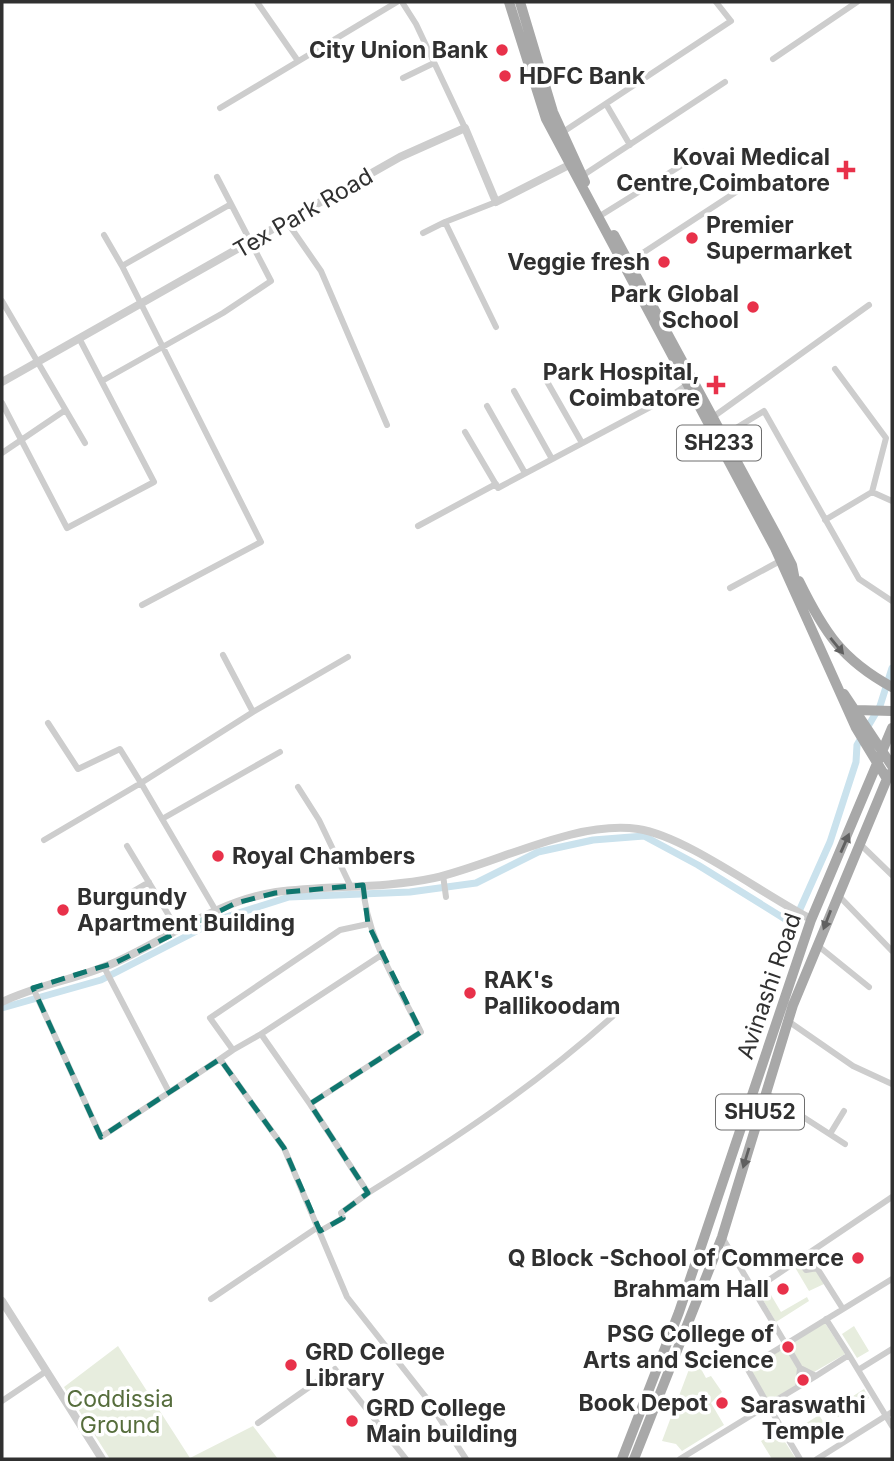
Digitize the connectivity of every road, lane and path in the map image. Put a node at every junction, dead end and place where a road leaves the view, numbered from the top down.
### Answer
1 (257, 2) edge
2 (400, 2) edge
3 (509, 2) edge
4 (520, 2) edge
5 (716, 2) edge
6 (857, 2) edge
7 (773, 59) dead end
8 (298, 61) junction
9 (434, 63) junction
10 (403, 78) dead end
11 (725, 82) dead end
12 (606, 104) junction
13 (220, 108) dead end
14 (465, 128) junction
15 (563, 132) junction
16 (630, 145) junction
17 (703, 152) dead end
18 (572, 163) junction
19 (762, 175) dead end
20 (582, 176) junction
21 (217, 177) dead end
22 (496, 202) junction
23 (231, 204) junction
24 (603, 214) junction
25 (287, 222) junction
26 (445, 222) junction
27 (422, 233) dead end
28 (104, 235) dead end
29 (251, 242) junction
30 (629, 262) junction
31 (122, 265) junction
32 (2, 301) edge
33 (143, 303) junction
34 (869, 305) dead end
35 (5, 315) edge
36 (496, 327) dead end
37 (79, 338) junction
38 (164, 346) junction
39 (37, 362) junction
40 (835, 369) dead end
41 (545, 377) dead end
42 (102, 381) junction
43 (2, 382) edge
44 (690, 383) junction
45 (514, 391) dead end
46 (2, 403) edge
47 (487, 405) dead end
48 (64, 411) junction
49 (713, 417) junction
50 (387, 425) dead end
51 (465, 432) dead end
52 (723, 436) junction
53 (23, 441) junction
54 (85, 443) dead end
55 (582, 443) junction
56 (2, 453) edge
57 (552, 459) junction
58 (525, 474) junction
59 (496, 484) junction
60 (872, 492) junction
61 (892, 501) edge
62 (825, 520) junction
63 (418, 526) dead end
64 (786, 563) junction
65 (730, 587) dead end
66 (892, 601) edge
67 (142, 605) dead end
68 (223, 655) dead end
69 (348, 657) dead end
70 (892, 687) edge
71 (253, 712) junction
72 (858, 712) junction
73 (883, 712) edge
74 (48, 723) dead end
75 (892, 728) edge
76 (280, 752) dead end
77 (883, 753) junction
78 (892, 767) edge
79 (878, 768) junction
80 (890, 782) edge
81 (141, 783) junction
82 (298, 787) dead end
83 (162, 819) junction
84 (44, 840) dead end
85 (859, 843) junction
86 (127, 846) dead end
87 (889, 866) edge
88 (892, 875) edge
89 (444, 879) junction
90 (149, 882) junction
91 (351, 887) junction
92 (363, 887) junction
93 (837, 894) junction
94 (446, 895) dead end
95 (113, 903) dead end
96 (216, 911) junction
97 (806, 917) junction
98 (368, 924) junction
99 (177, 929) junction
100 (817, 945) junction
101 (892, 951) edge
102 (383, 954) junction
103 (105, 969) junction
104 (869, 987) dead end
105 (34, 990) junction
106 (2, 1002) edge
107 (613, 1016) dead end
108 (788, 1021) junction
109 (261, 1034) junction
110 (233, 1050) junction
111 (220, 1059) junction
112 (892, 1084) edge
113 (169, 1093) junction
114 (766, 1093) junction
115 (310, 1104) junction
116 (844, 1111) dead end
117 (830, 1133) junction
118 (845, 1144) dead end
119 (369, 1194) junction
120 (892, 1197) edge
121 (319, 1229) junction
122 (722, 1237) junction
123 (798, 1259) junction
124 (892, 1279) edge
125 (754, 1290) junction
126 (211, 1299) dead end
127 (2, 1301) edge
128 (843, 1309) junction
129 (827, 1319) junction
130 (786, 1345) junction
131 (892, 1349) edge
132 (849, 1355) junction
133 (800, 1368) junction
134 (858, 1370) junction
135 (45, 1372) junction
136 (816, 1376) junction
137 (798, 1387) junction
138 (2, 1401) edge
139 (768, 1405) junction
140 (889, 1414) edge
141 (258, 1423) dead end
142 (892, 1426) edge
143 (102, 1459) edge
144 (406, 1459) edge
145 (466, 1459) edge
146 (622, 1459) edge
147 (634, 1459) edge
148 (680, 1459) edge
149 (800, 1459) edge
150 (817, 1459) edge

1 - 8 street
2 - 8 street
2 - 9 street
3 - 18 main road
4 - 15 main road, SH233
5 - 12 street
6 - 7 street
8 - 13 street
9 - 10 street
9 - 14 street
11 - 16 street
12 - 15 street
12 - 16 street
14 - 22 street
14 - 25 street, Tex Park Road
15 - 18 main road, SH233
16 - 20 street
17 - 24 street
18 - 20 main road, SH233
18 - 22 street
18 - 44 main road, SH233
19 - 30 street
20 - 24 main road, SH233
21 - 23 street
22 - 26 street
23 - 29 street
23 - 31 street
24 - 30 main road, SH233
25 - 29 street, Tex Park Road
25 - 50 street
26 - 27 street
26 - 36 street
28 - 31 street
29 - 33 street, Tex Park Road
29 - 38 street
30 - 44 main road, SH233
31 - 33 street
32 - 35 street
33 - 37 street, Tex Park Road
33 - 38 street
34 - 49 street
35 - 39 street
37 - 39 street, Tex Park Road
37 - 42 street
38 - 42 street
38 - 67 street
39 - 43 street, Tex Park Road
39 - 48 street
40 - 60 street
41 - 55 street
42 - 53 street
44 - 49 main road, SH233
44 - 55 street
44 - 64 main road, SH233
45 - 57 street
46 - 53 street
47 - 58 street
48 - 53 street
48 - 54 street
49 - 52 main road, SH233
51 - 59 street
52 - 62 street
52 - 64 main road, SH233
53 - 56 street
55 - 57 street
57 - 58 street
58 - 59 street
59 - 63 street
60 - 61 street
60 - 62 street
62 - 66 street
64 - 65 street
64 -> 70 main road
64 - 72 main road, SH233
64 - 79 main road, SH233
68 - 71 street
69 - 71 street
71 - 81 street
72 - 73 main road
72 - 77 main road, SH233
74 - 81 street
75 - 77 main road, Avinashi Road / SHU52
76 - 83 street
77 - 78 main road, SH233
77 - 79 main road, Avinashi Road / SHU52
78 - 80 main road, Avinashi Road / SHU52
79 - 80 main road, SH233
97 -> 79 main road, Avinashi Road / SHU52
80 - 85 main road, Avinashi Road / SHU52
81 - 83 street
81 - 84 street
82 - 91 street
83 - 96 street
85 - 87 street
85 - 93 main road, Avinashi Road / SHU52
86 - 90 street
87 - 88 street
89 - 92 street
89 - 94 street
89 - 97 street
90 - 95 street
90 - 99 street
91 - 92 street
91 - 96 street
92 - 98 street
93 -> 100 main road, Avinashi Road / SHU52
93 - 101 street
96 - 99 street
97 - 146 main road, Avinashi Road / SHU52
98 - 102 street
98 - 110 street
99 - 103 street
100 - 104 street
100 - 108 main road, Avinashi Road / SHU52
102 - 109 street
102 - 115 street
103 - 105 street
103 - 113 street
105 - 106 street
105 - 113 street
107 - 119 street
108 - 112 street
108 - 114 main road, Avinashi Road / SHU52
109 - 110 street
109 - 115 street
110 - 111 street
111 - 113 street
111 - 121 street
114 - 117 street
114 -> 122 main road, Avinashi Road / SHU52
115 - 119 street
116 - 117 street
117 - 118 street
119 - 121 street
120 - 123 street
121 - 126 street
121 - 145 street
122 - 125 street
122 - 147 main road, Avinashi Road / SHU52
123 - 125 street
123 - 128 street
124 - 128 street
125 - 130 street
127 - 135 street
128 - 129 street
129 - 130 street
129 - 132 street
130 - 133 street
130 - 139 street
131 - 134 street
132 - 134 street
132 - 136 street
133 - 136 street
133 - 137 street
134 - 140 street
135 - 138 street
135 - 143 street
136 - 137 street
137 - 139 street
139 - 148 street
139 - 149 street
140 - 142 street
140 - 150 street
141 - 144 street

